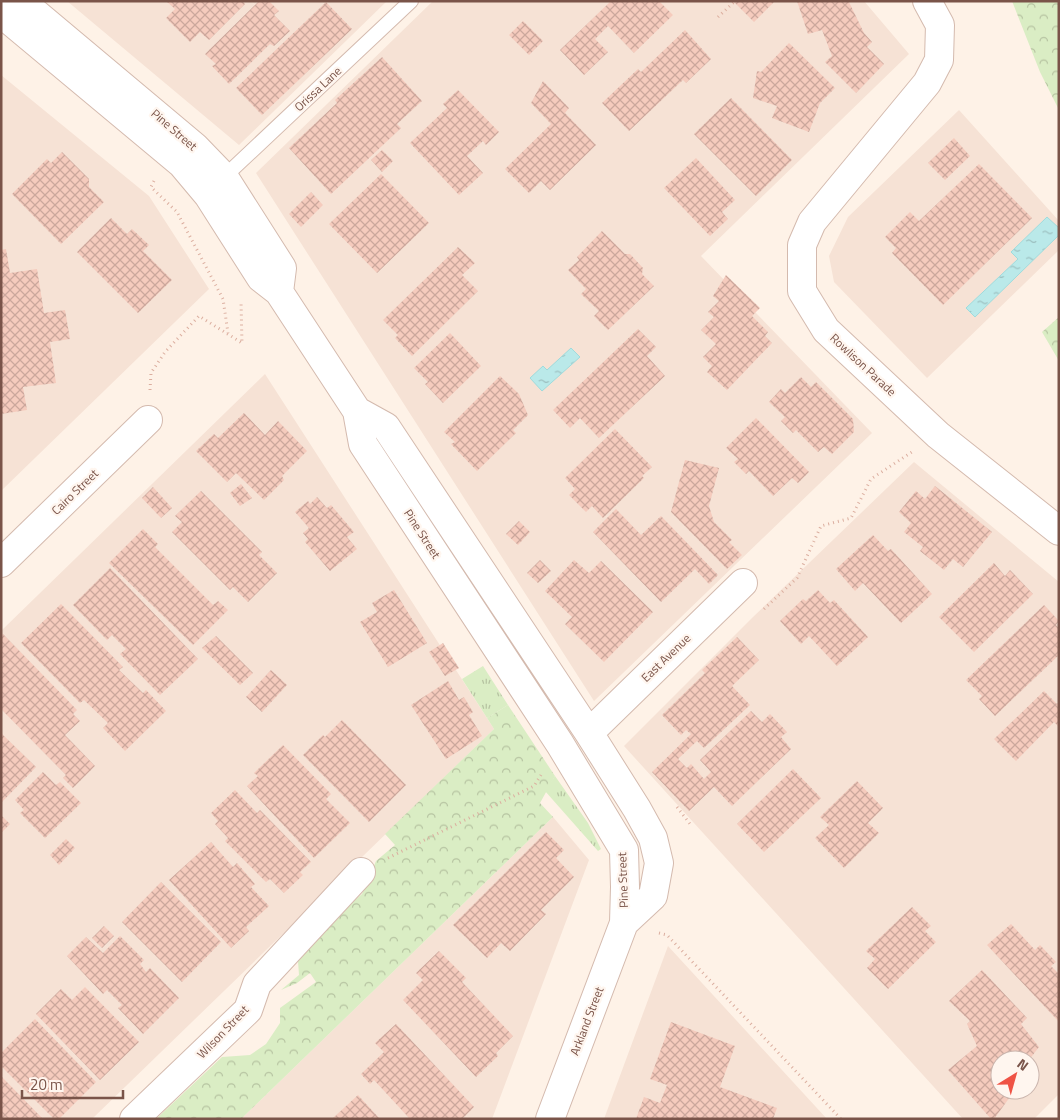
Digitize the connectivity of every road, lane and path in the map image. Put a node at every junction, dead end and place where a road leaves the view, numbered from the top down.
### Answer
1 (21, 1) edge
2 (411, 1) edge
3 (927, 1) edge
4 (734, 2) edge
5 (1, 12) edge
6 (718, 17) dead end
7 (224, 177) junction
8 (151, 187) dead end
9 (279, 292) junction
10 (228, 334) junction
11 (357, 411) junction
12 (148, 420) joint
13 (938, 435) junction
14 (1059, 531) edge
15 (1, 563) edge
16 (743, 583) dead end
17 (764, 610) dead end
18 (589, 733) junction
19 (560, 744) junction
20 (677, 807) dead end
21 (690, 824) dead end
22 (361, 872) joint
23 (624, 923) junction
24 (134, 1119) edge
25 (550, 1119) edge
26 (841, 1119) edge

1 - 7 street, Pine Street
2 - 7 lane, Orissa Lane
3 - 13 street, Rowlison Parade
4 - 6 path
5 - 9 street, Pine Street
7 - 9 street, Pine Street
8 - 10 path
9 - 10 path
9 - 11 street, Pine Street
10 - 12 path
11 - 18 street, Pine Street
11 - 19 street, Pine Street
12 - 15 street, Cairo Street
13 - 14 street, Rowlison Parade
13 - 17 path
16 - 18 street, East Avenue
18 - 23 street, Pine Street
19 - 22 path
19 - 23 street, Pine Street
20 - 21 path
22 - 24 street, Wilson Street
23 - 25 street, Arkland Street
23 - 26 path

